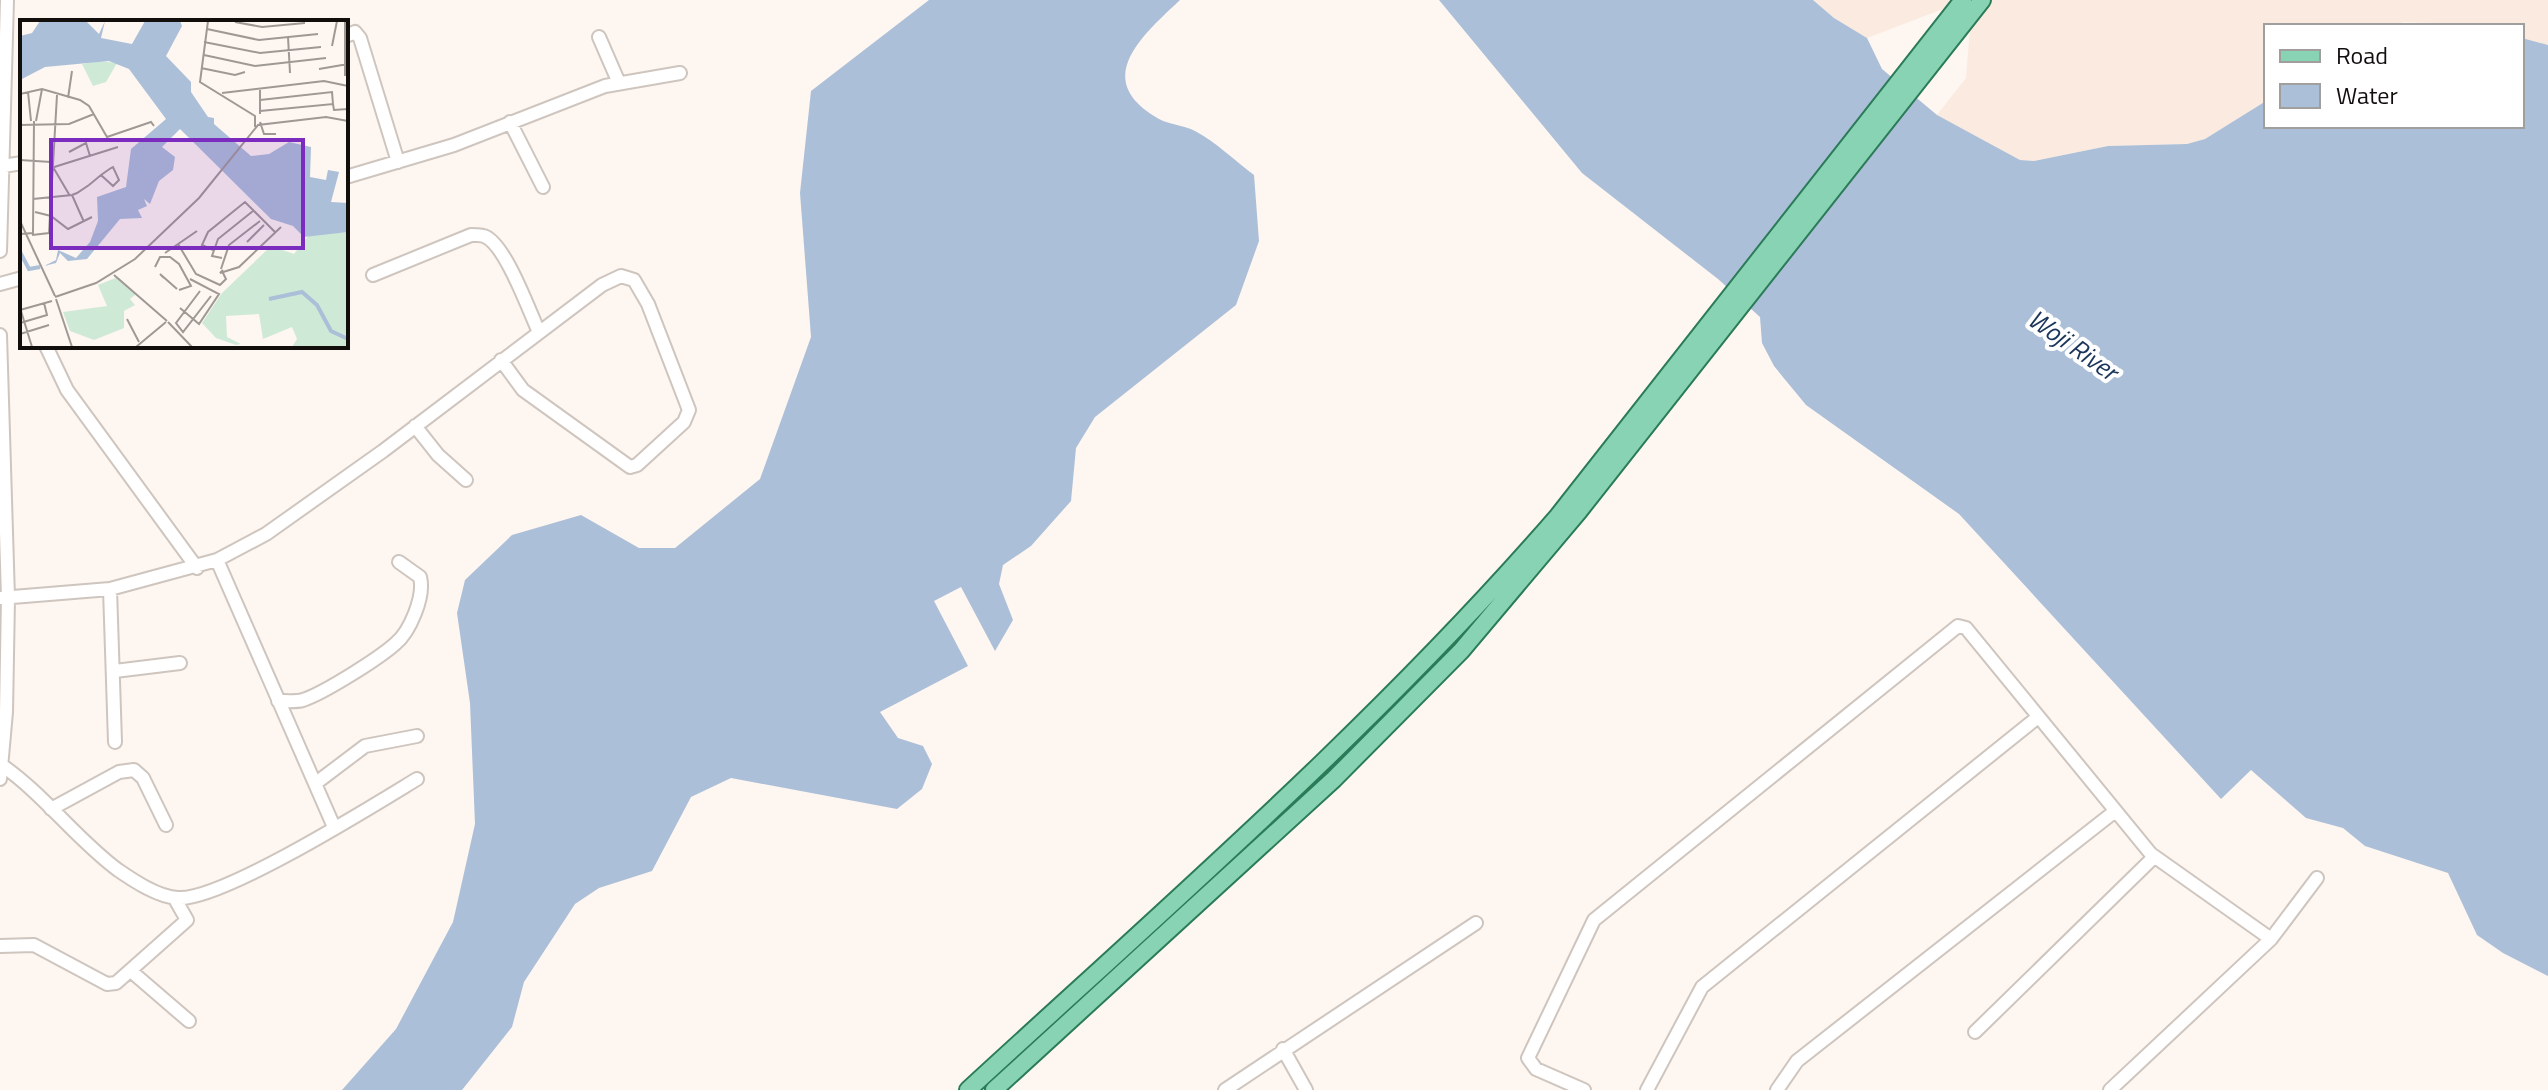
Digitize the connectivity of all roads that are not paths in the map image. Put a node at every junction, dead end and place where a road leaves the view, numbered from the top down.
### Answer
1 (7, 0) edge
2 (1982, 0) edge
3 (1962, 9) edge
4 (348, 35) edge
5 (599, 37) dead end
6 (680, 73) dead end
7 (619, 83) junction
8 (510, 122) junction
9 (398, 162) junction
10 (20, 163) edge
11 (3, 166) junction
12 (348, 176) edge
13 (543, 187) dead end
14 (0, 227) edge
15 (0, 251) edge
16 (373, 275) dead end
17 (20, 281) edge
18 (0, 284) edge
19 (1717, 324) junction
20 (539, 332) junction
21 (0, 335) edge
22 (47, 348) edge
23 (501, 360) junction
24 (415, 426) junction
25 (466, 480) dead end
26 (217, 560) junction
27 (399, 562) dead end
28 (197, 568) junction
29 (110, 589) junction
30 (4, 598) edge
31 (180, 663) dead end
32 (115, 671) junction
33 (278, 701) junction
34 (2038, 717) junction
35 (417, 736) dead end
36 (115, 742) dead end
37 (1, 764) edge
38 (0, 779) edge
39 (417, 779) dead end
40 (316, 783) junction
41 (51, 809) junction
42 (2114, 812) junction
43 (166, 825) dead end
44 (334, 827) junction
45 (2154, 857) junction
46 (2317, 878) dead end
47 (175, 899) junction
48 (1476, 923) dead end
49 (2271, 939) junction
50 (0, 946) edge
51 (132, 972) junction
52 (189, 1021) dead end
53 (1975, 1032) dead end
54 (1283, 1049) junction
55 (968, 1090) edge
56 (994, 1090) edge
57 (1225, 1090) edge
58 (1306, 1090) edge
59 (1584, 1090) edge
60 (1647, 1090) edge
61 (1777, 1090) edge
62 (2110, 1090) edge

1 - 11 street
2 - 3 main road
3 - 19 main road
4 - 9 street
5 - 7 street
6 - 7 street
7 - 8 street
8 - 9 street
8 - 13 street
9 - 12 street
10 - 11 street
11 - 14 street
14 - 15 street
16 - 20 street
17 - 18 street
19 - 55 main road
19 - 56 main road
20 - 23 street
20 - 23 street
21 - 30 street
22 - 28 street
23 - 24 street
24 - 25 street
24 - 26 street
26 - 28 street
26 - 33 street
27 - 33 street
28 - 29 street
29 - 30 street
29 - 32 street
30 - 37 street
31 - 32 street
32 - 36 street
33 - 40 street
34 - 42 street
34 - 59 street
34 - 60 street
35 - 40 street
37 - 38 street
37 - 41 street
39 - 44 street
40 - 44 street
41 - 43 street
41 - 47 street
42 - 45 street
42 - 61 street
44 - 47 street
45 - 49 street
45 - 53 street
46 - 49 street
47 - 51 street
48 - 54 street
49 - 62 street
50 - 51 street
51 - 52 street
54 - 57 street
54 - 58 street

